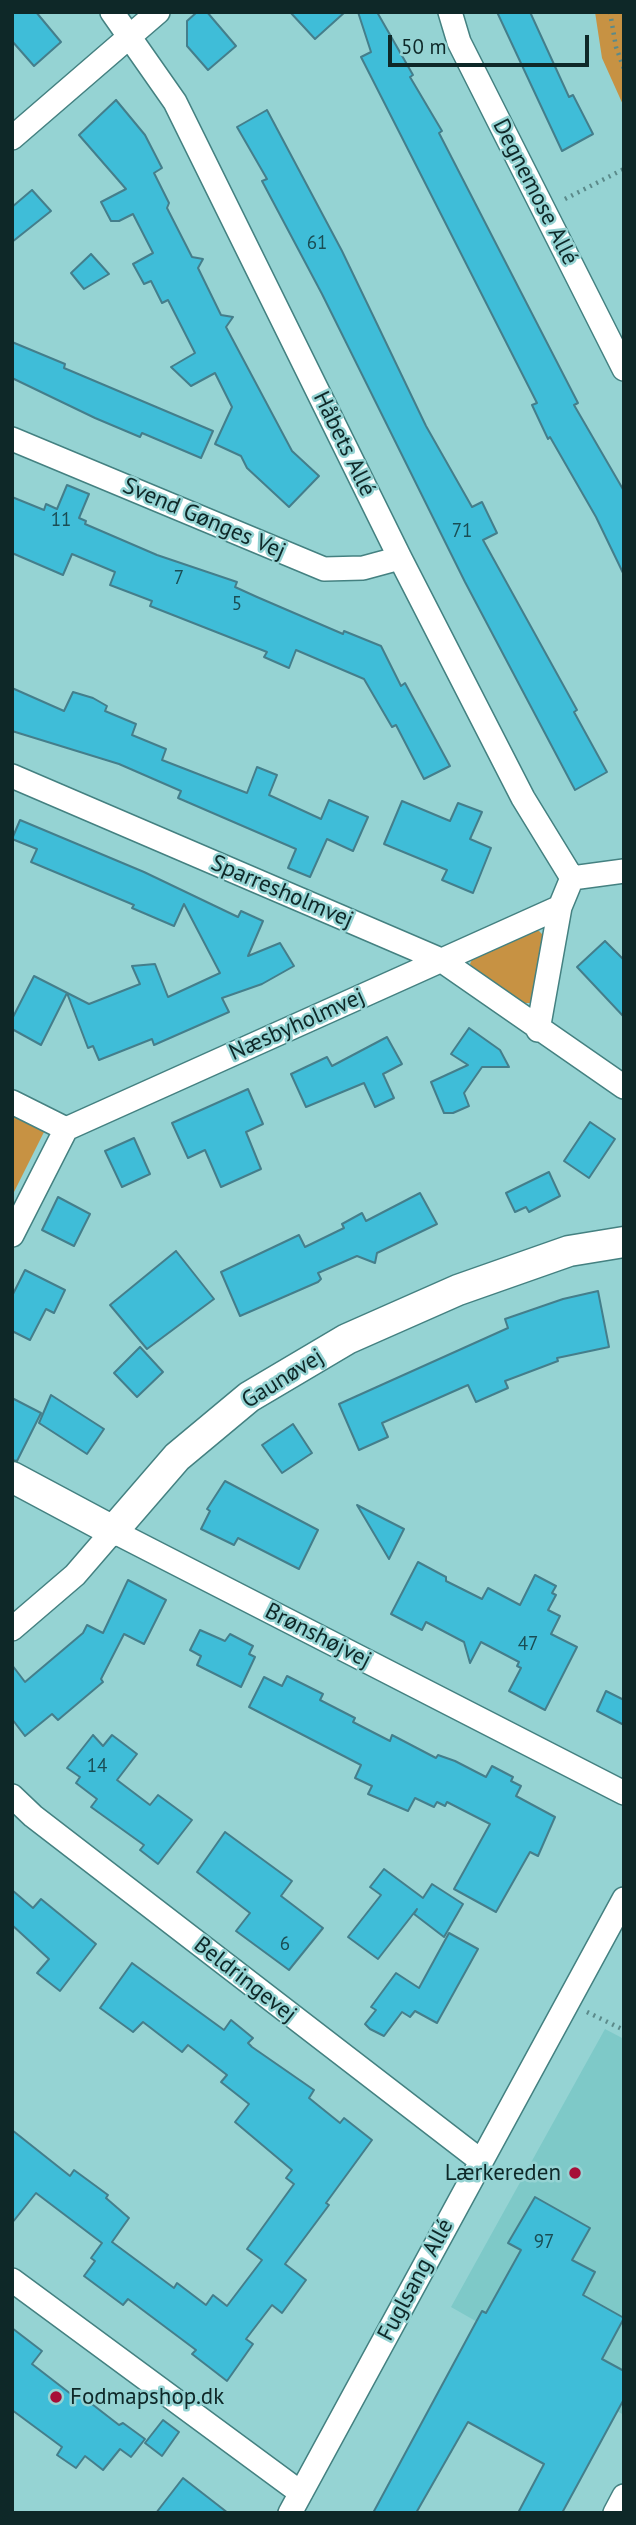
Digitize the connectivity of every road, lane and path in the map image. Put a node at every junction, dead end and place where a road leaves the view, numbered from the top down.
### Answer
1 (112, 12) edge
2 (158, 12) edge
3 (450, 12) edge
4 (610, 12) edge
5 (131, 36) junction
6 (624, 69) edge
7 (12, 138) edge
8 (624, 169) edge
9 (584, 190) dead end
10 (624, 369) edge
11 (12, 439) edge
12 (400, 558) junction
13 (12, 776) edge
14 (624, 871) edge
15 (572, 878) junction
16 (560, 907) junction
17 (441, 960) junction
18 (538, 1030) junction
19 (624, 1087) edge
20 (12, 1102) edge
21 (66, 1129) junction
22 (12, 1235) edge
23 (624, 1242) edge
24 (12, 1477) edge
25 (113, 1531) junction
26 (12, 1629) edge
27 (624, 1793) edge
28 (12, 1796) edge
29 (624, 1899) edge
30 (568, 2002) junction
31 (624, 2030) edge
32 (481, 2161) junction
33 (12, 2280) edge
34 (624, 2496) edge
35 (295, 2503) edge
36 (615, 2513) edge

1 - 5 street, Håbets Allé
2 - 5 street
3 - 10 street, Degnemose Allé
4 - 6 path
5 - 7 street
5 - 12 street, Håbets Allé
8 - 9 path
11 - 12 street, Svend Gønges Vej
12 - 15 street, Håbets Allé
13 - 17 street, Sparresholmvej
14 - 15 street
15 - 16 street
16 - 17 street, Næsbyholmvej
16 - 18 street
17 - 18 street, Sparresholmvej
17 - 21 street, Næsbyholmvej
18 - 19 street, Sparresholmvej
20 - 21 street
21 - 22 street
23 - 25 street, Gaunøvej
24 - 25 street, Brønshøjvej
25 - 26 street, Gaunøvej
25 - 27 street, Brønshøjvej
28 - 32 street, Beldringevej
29 - 30 street, Fuglsang Allé
30 - 31 path
30 - 32 street, Fuglsang Allé
32 - 35 street, Fuglsang Allé
33 - 35 street
34 - 36 street

